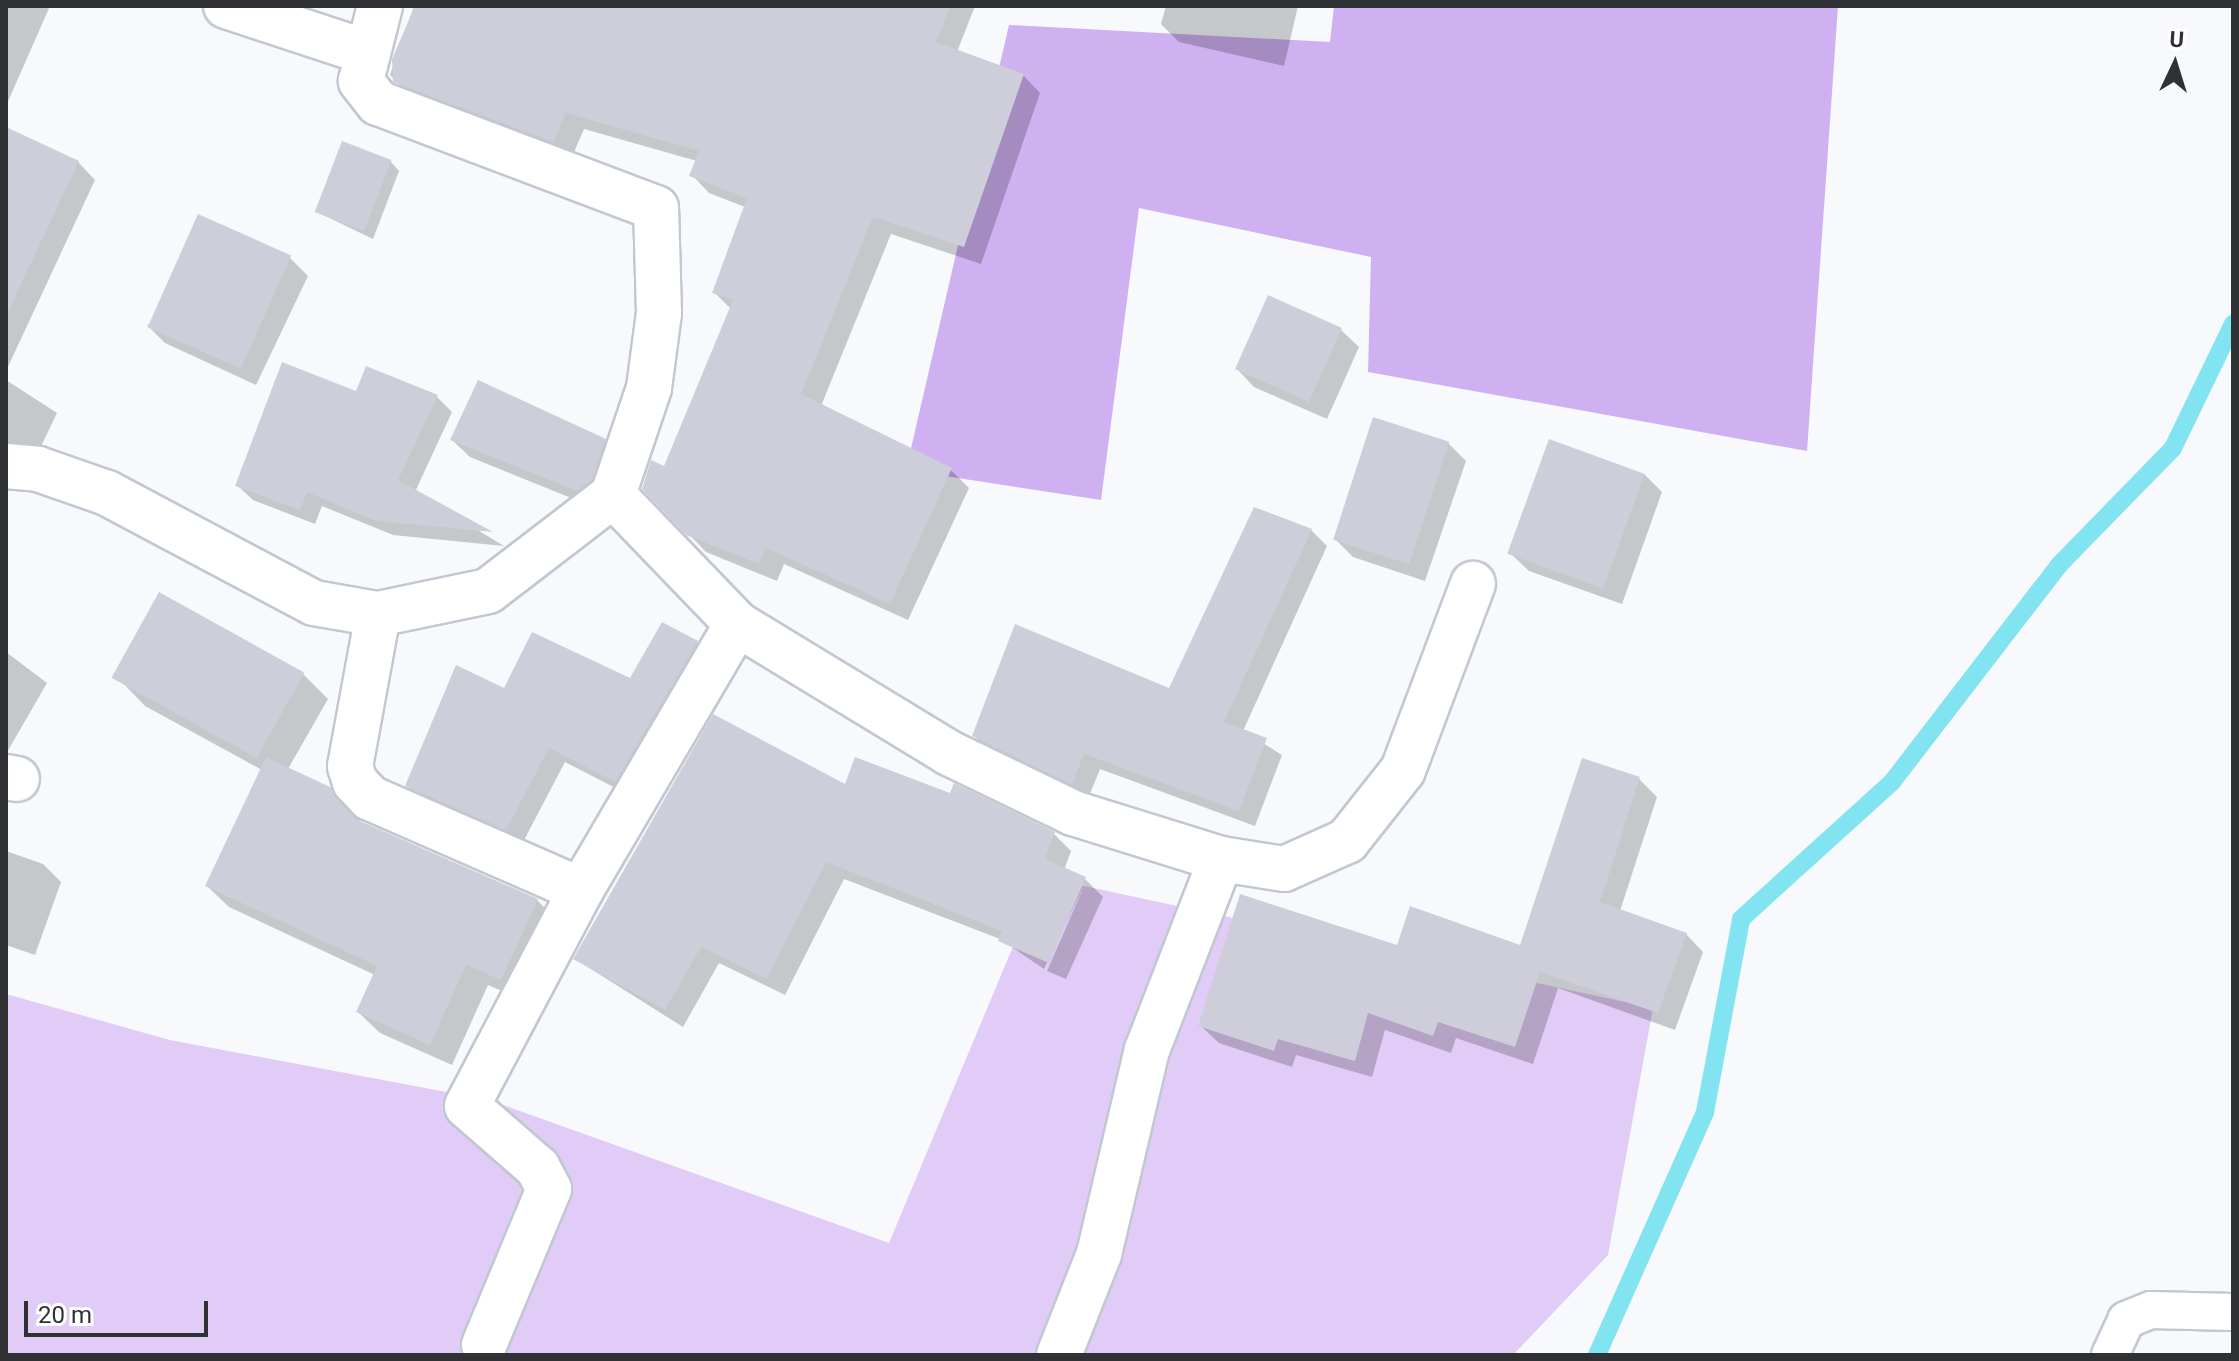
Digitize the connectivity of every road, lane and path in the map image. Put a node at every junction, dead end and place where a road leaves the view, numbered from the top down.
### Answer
1 (226, 6) edge
2 (380, 6) edge
3 (366, 52) junction
4 (6, 466) edge
5 (613, 495) junction
6 (1473, 584) dead end
7 (378, 614) junction
8 (737, 624) junction
9 (1221, 859) junction
10 (581, 890) junction
11 (2233, 1312) edge
12 (484, 1345) dead end
13 (1059, 1355) edge
14 (2110, 1355) edge

1 - 3 street
2 - 3 street
3 - 5 street
4 - 7 street
5 - 7 street
5 - 8 street
6 - 9 street
7 - 10 street
8 - 9 street
8 - 10 street
9 - 13 street
10 - 12 street
11 - 14 lane

